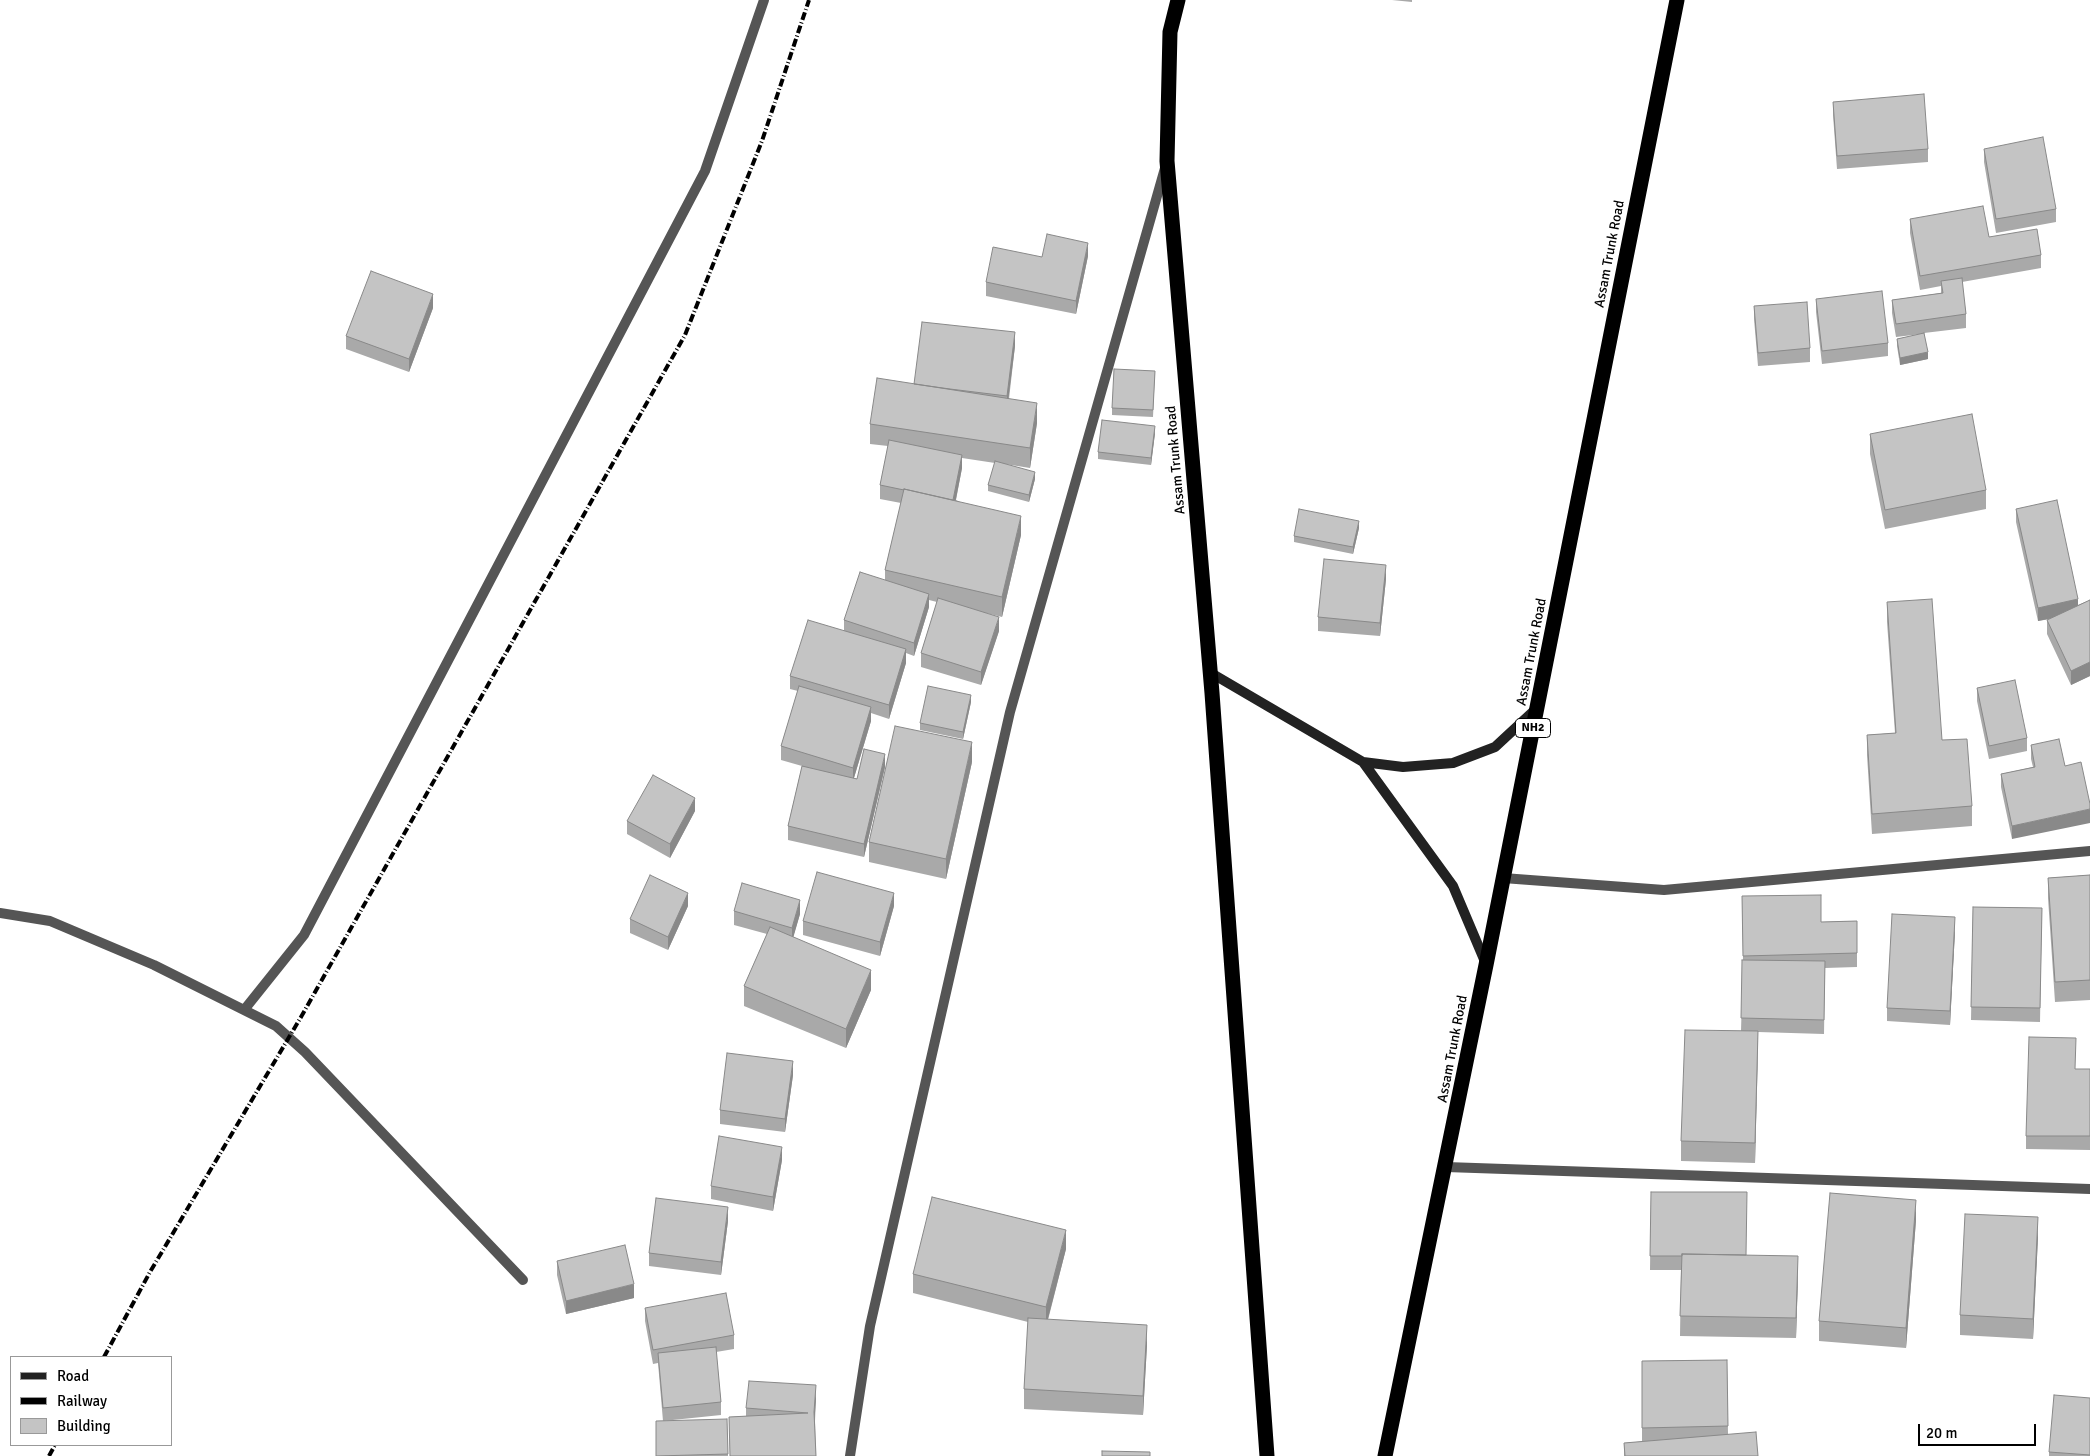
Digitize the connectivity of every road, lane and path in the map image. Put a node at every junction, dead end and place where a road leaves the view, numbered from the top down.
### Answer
1 (764, 0) edge
2 (1178, 0) edge
3 (1677, 0) edge
4 (1167, 161) junction
5 (1211, 673) junction
6 (1537, 708) junction
7 (1363, 762) junction
8 (2090, 851) edge
9 (1503, 878) junction
10 (0, 913) edge
11 (1486, 965) junction
12 (244, 1010) junction
13 (1446, 1167) junction
14 (2090, 1189) edge
15 (523, 1280) dead end
16 (850, 1456) edge
17 (1267, 1456) edge
18 (1385, 1456) edge

1 - 12 street
2 - 4 highway, Assam Trunk Road
3 - 6 highway, Assam Trunk Road / NH2
4 - 5 highway, Assam Trunk Road
4 - 16 street
5 - 7 street
5 - 17 highway, Assam Trunk Road
6 - 7 street
6 - 9 highway, Assam Trunk Road / NH2
7 - 11 street
8 - 9 street
9 - 11 highway, Assam Trunk Road / NH2
10 - 12 street
11 - 13 highway, Assam Trunk Road / NH2
12 - 15 street
13 - 14 street
13 - 18 highway, Assam Trunk Road / NH2

